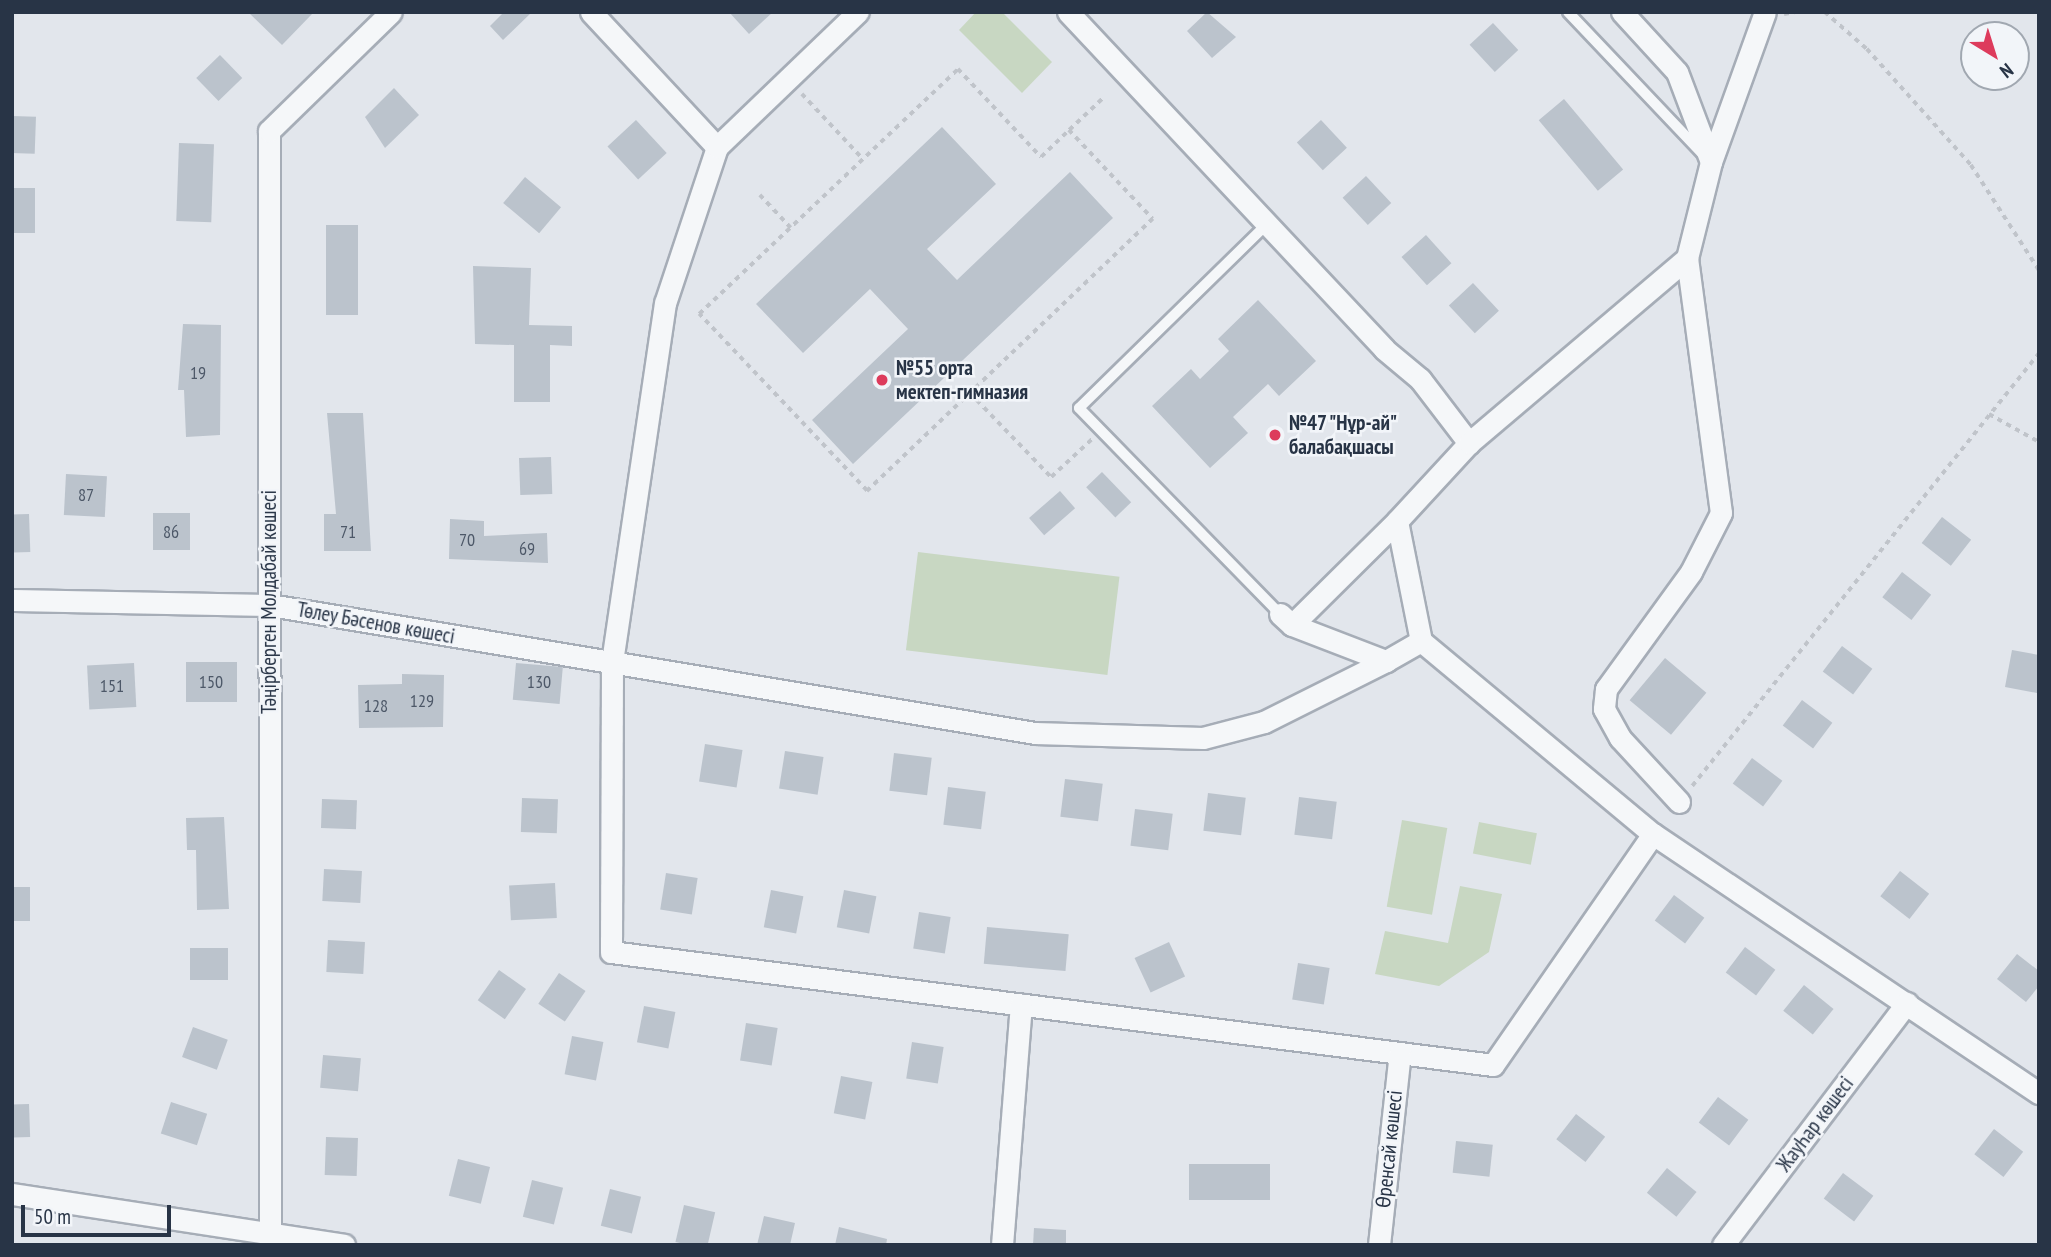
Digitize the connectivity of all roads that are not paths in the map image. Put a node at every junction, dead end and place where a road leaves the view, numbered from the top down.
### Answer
1 (391, 12) edge
2 (591, 12) edge
3 (858, 12) edge
4 (1068, 12) edge
5 (1568, 12) edge
6 (1622, 12) edge
7 (1765, 12) edge
8 (717, 147) junction
9 (1711, 162) junction
10 (1267, 225) junction
11 (1688, 258) junction
12 (1469, 443) junction
13 (1397, 521) junction
14 (12, 600) edge
15 (270, 605) junction
16 (1286, 620) junction
17 (1421, 640) junction
18 (1386, 661) junction
19 (612, 663) junction
20 (1679, 802) road end
21 (1654, 834) junction
22 (1907, 1003) junction
23 (1021, 1005) junction
24 (1400, 1053) junction
25 (2039, 1093) edge
26 (12, 1194) edge
27 (270, 1239) edge
28 (344, 1245) edge
29 (1002, 1245) edge
30 (1379, 1245) edge
31 (1723, 1245) edge

1 - 15 street, Тәңірберген Молдабай көшесі
2 - 8 street
3 - 8 street
4 - 10 street
5 - 9 lane
6 - 9 street
7 - 9 street
8 - 19 street
9 - 11 street
10 - 12 street
10 - 16 lane
11 - 12 street
11 - 20 street
12 - 13 street
13 - 16 street
13 - 17 street
14 - 15 street, Төлеу Бәсенов көшесі
15 - 19 street, Төлеу Бәсенов көшесі
15 - 27 street, Тәңірберген Молдабай көшесі
16 - 18 street
17 - 18 street, Төлеу Бәсенов көшесі
17 - 21 street
18 - 19 street, Төлеу Бәсенов көшесі
19 - 23 street
21 - 22 street
21 - 24 street
22 - 25 street
22 - 31 street, ЖауҺар көшесі
23 - 24 street
23 - 29 street
24 - 30 street, Өренсай көшесі
26 - 27 street
27 - 28 street

